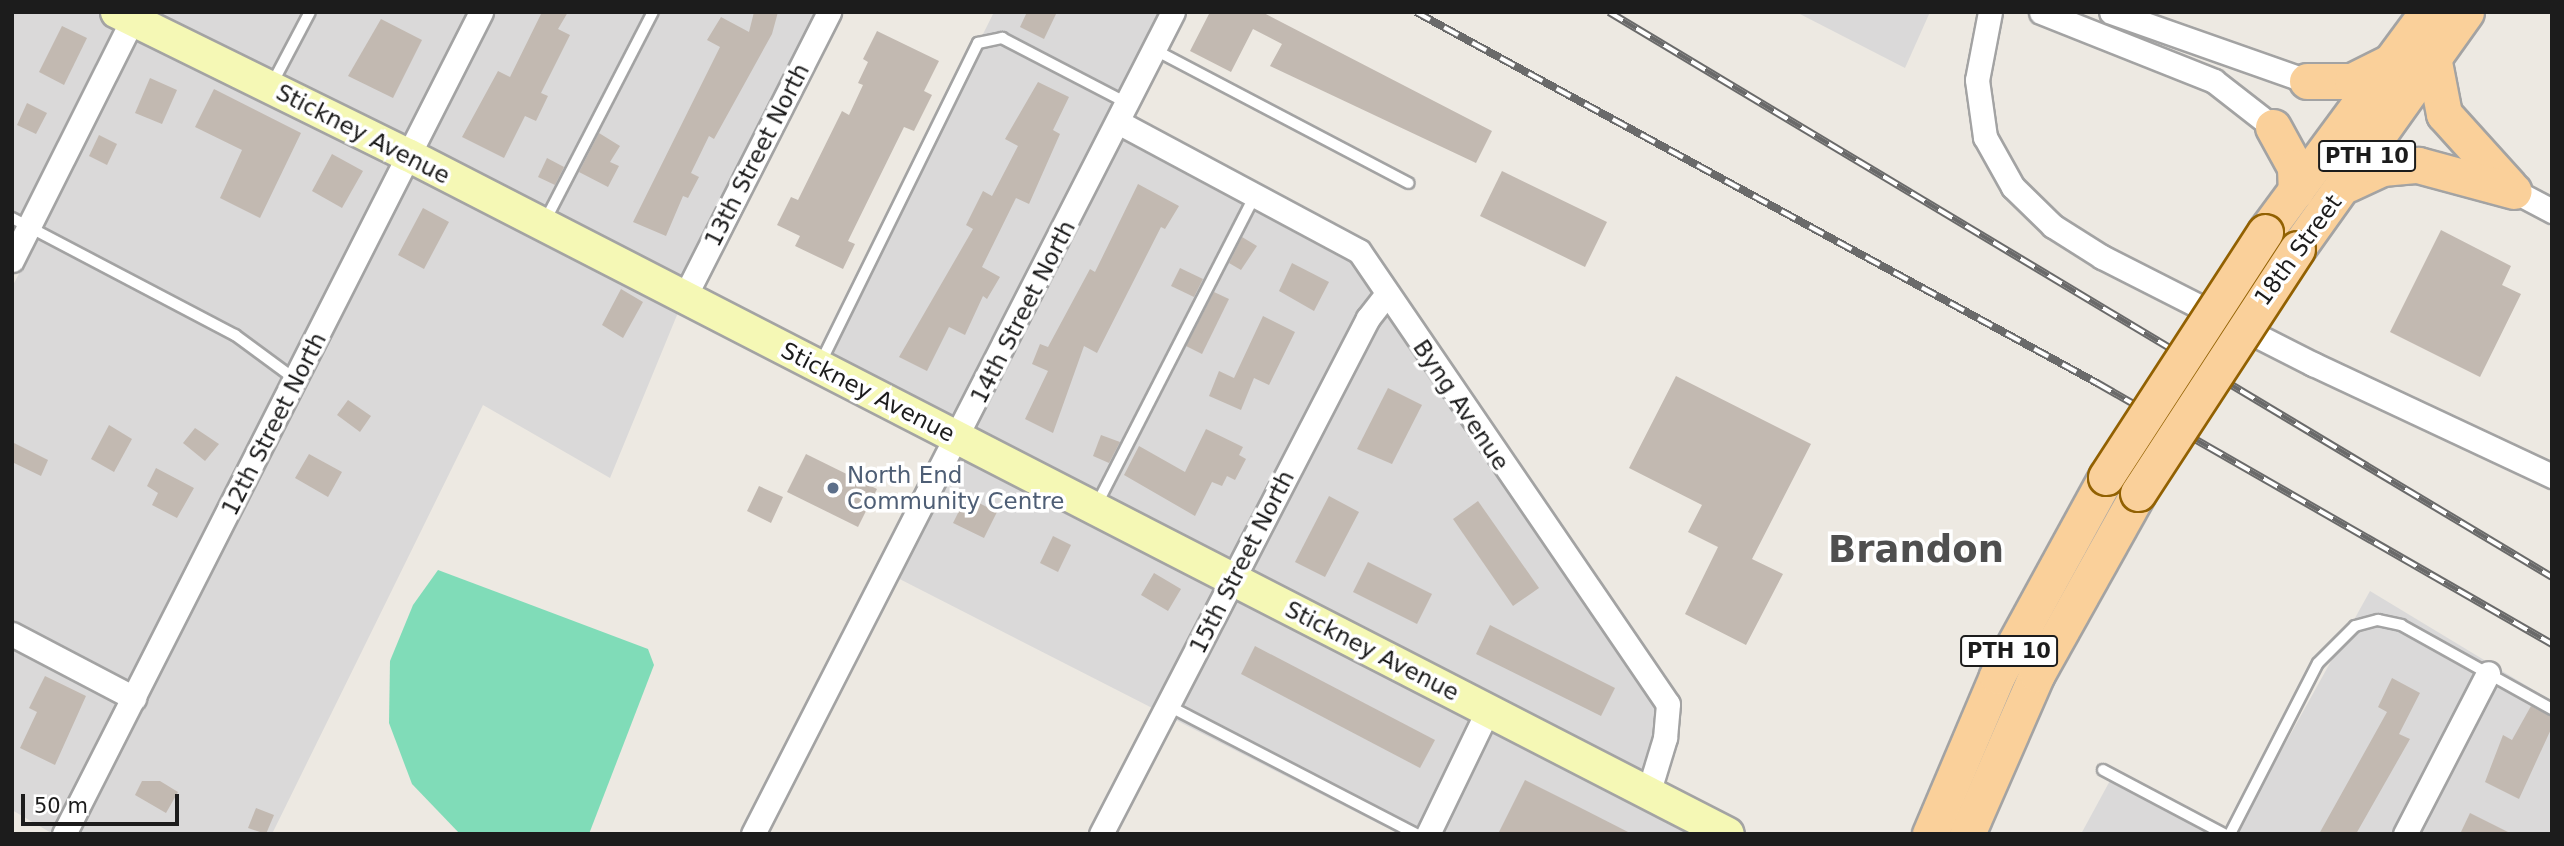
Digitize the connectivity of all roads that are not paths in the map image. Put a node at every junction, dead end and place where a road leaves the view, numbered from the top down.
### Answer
1 (310, 12) edge
2 (481, 12) edge
3 (653, 12) edge
4 (829, 12) edge
5 (1173, 12) edge
6 (1990, 12) edge
7 (2041, 12) edge
8 (2111, 12) edge
9 (2427, 12) edge
10 (2466, 12) edge
11 (128, 15) edge
12 (1157, 51) junction
13 (2393, 60) junction
14 (2434, 62) junction
15 (2307, 81) joint
16 (271, 88) junction
17 (1124, 114) junction
18 (2273, 127) joint
19 (408, 155) junction
20 (1408, 183) dead end
21 (2345, 186) junction
22 (2296, 191) junction
23 (2514, 191) junction
24 (1255, 195) junction
25 (2552, 211) edge
26 (20, 222) edge
27 (543, 225) junction
28 (12, 260) edge
29 (1387, 294) junction
30 (684, 298) junction
31 (819, 366) junction
32 (296, 380) junction
33 (959, 439) junction
34 (2552, 476) edge
35 (1095, 508) junction
36 (1232, 579) junction
37 (12, 634) edge
38 (2488, 673) junction
39 (134, 698) junction
40 (1169, 706) junction
41 (2552, 709) edge
42 (1488, 710) junction
43 (2103, 770) dead end
44 (1648, 794) junction
45 (64, 834) edge
46 (752, 834) edge
47 (1101, 834) edge
48 (1416, 834) edge
49 (1428, 834) edge
50 (1728, 834) edge
51 (1930, 834) edge
52 (1968, 834) edge
53 (2224, 834) edge
54 (2230, 834) edge
55 (2405, 834) edge

1 - 16 lane
2 - 19 street, 12th Street North
3 - 27 lane
4 - 30 street, 13th Street North
5 - 12 street, 14th Street North
6 - 34 street
7 - 18 street
8 - 15 street
9 - 13 main road, 18th Street / PTH 10
10 - 14 main road, 18th Street / PTH 10
11 - 16 street, Stickney Avenue
11 - 26 street
12 - 17 street, 14th Street North
12 - 20 lane
13 - 15 main road
13 - 22 main road, 18th Street / PTH 10
14 - 21 main road, 18th Street / PTH 10
14 - 23 main road
16 - 19 street, Stickney Avenue
17 - 24 street, Byng Avenue
17 - 31 lane
17 - 33 street, 14th Street North
18 - 22 main road
19 - 27 street, Stickney Avenue
19 - 32 street, 12th Street North
21 - 23 main road
21 - 52 main road, 18th Street / PTH 10, bridge
22 - 51 main road, 18th Street / PTH 10, bridge
23 - 25 street
24 - 29 street, Byng Avenue
24 - 35 lane
26 - 28 street
26 - 32 lane
27 - 30 street, Stickney Avenue
29 - 36 street, 15th Street North
29 - 44 street, Byng Avenue
30 - 31 street, Stickney Avenue
31 - 33 street, Stickney Avenue
32 - 39 street, 12th Street North
33 - 35 street, Stickney Avenue
33 - 46 street, 14th Street North
35 - 36 street, Stickney Avenue
36 - 40 street, 15th Street North
36 - 42 street, Stickney Avenue
37 - 39 street
38 - 41 lane
38 - 54 lane
38 - 55 street
39 - 45 street, 12th Street North
40 - 47 street, 15th Street North
40 - 48 lane
42 - 44 street, Stickney Avenue
42 - 49 street
43 - 53 lane
44 - 50 street, Stickney Avenue

